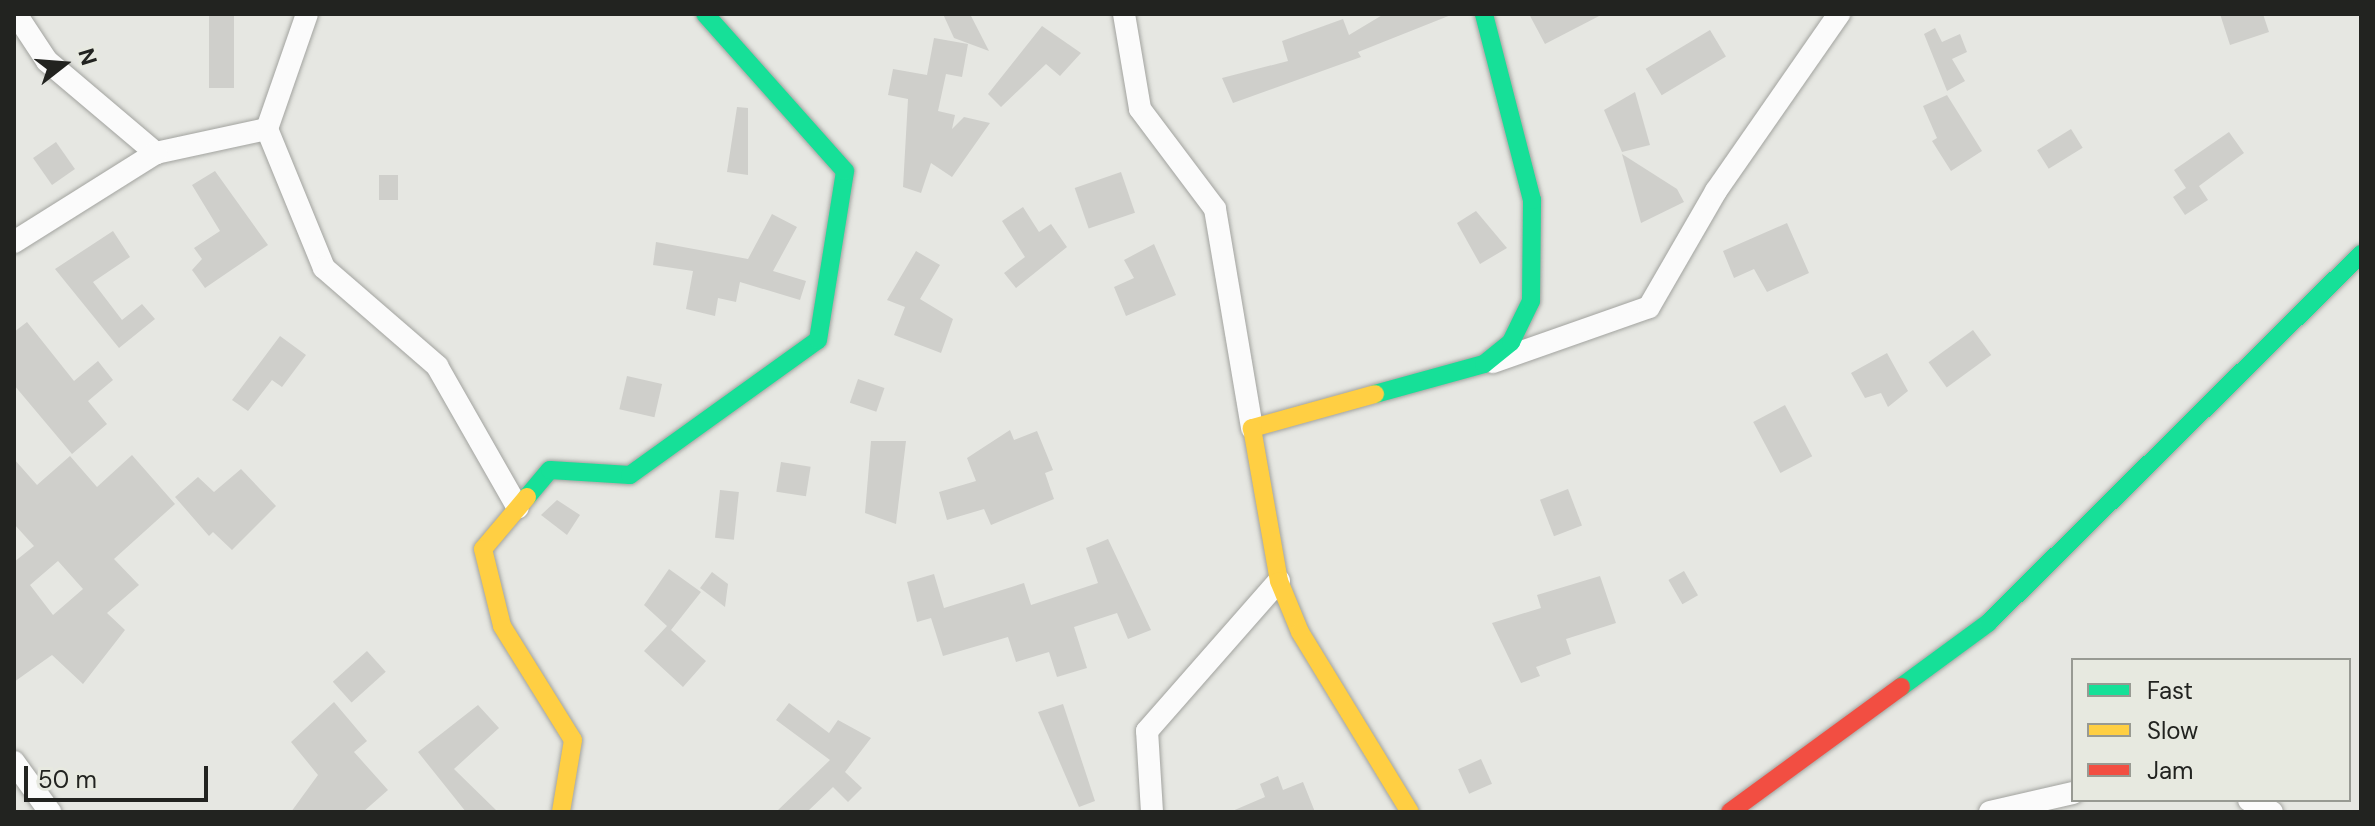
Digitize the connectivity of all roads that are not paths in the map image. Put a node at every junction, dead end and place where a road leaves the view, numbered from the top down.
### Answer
1 (16, 14) edge
2 (307, 14) edge
3 (705, 14) edge
4 (1124, 14) edge
5 (1484, 14) edge
6 (1839, 14) edge
7 (267, 129) junction
8 (156, 153) junction
9 (14, 242) edge
10 (2361, 254) edge
11 (1484, 364) junction
12 (1252, 428) junction
13 (518, 508) junction
14 (1279, 581) junction
15 (14, 762) edge
16 (2071, 793) edge
17 (2253, 802) edge
18 (43, 811) edge
19 (561, 812) edge
20 (1152, 812) edge
21 (1410, 812) edge
22 (1730, 812) edge
23 (1990, 812) edge
24 (2272, 812) edge

1 - 8 street
2 - 7 street
3 - 13 street
4 - 12 street
5 - 11 street
6 - 11 street
7 - 8 street
7 - 13 street
8 - 9 street
10 - 22 street
11 - 12 street
12 - 14 street
13 - 19 street
14 - 20 street
14 - 21 street
15 - 18 street
16 - 23 street
17 - 24 street

